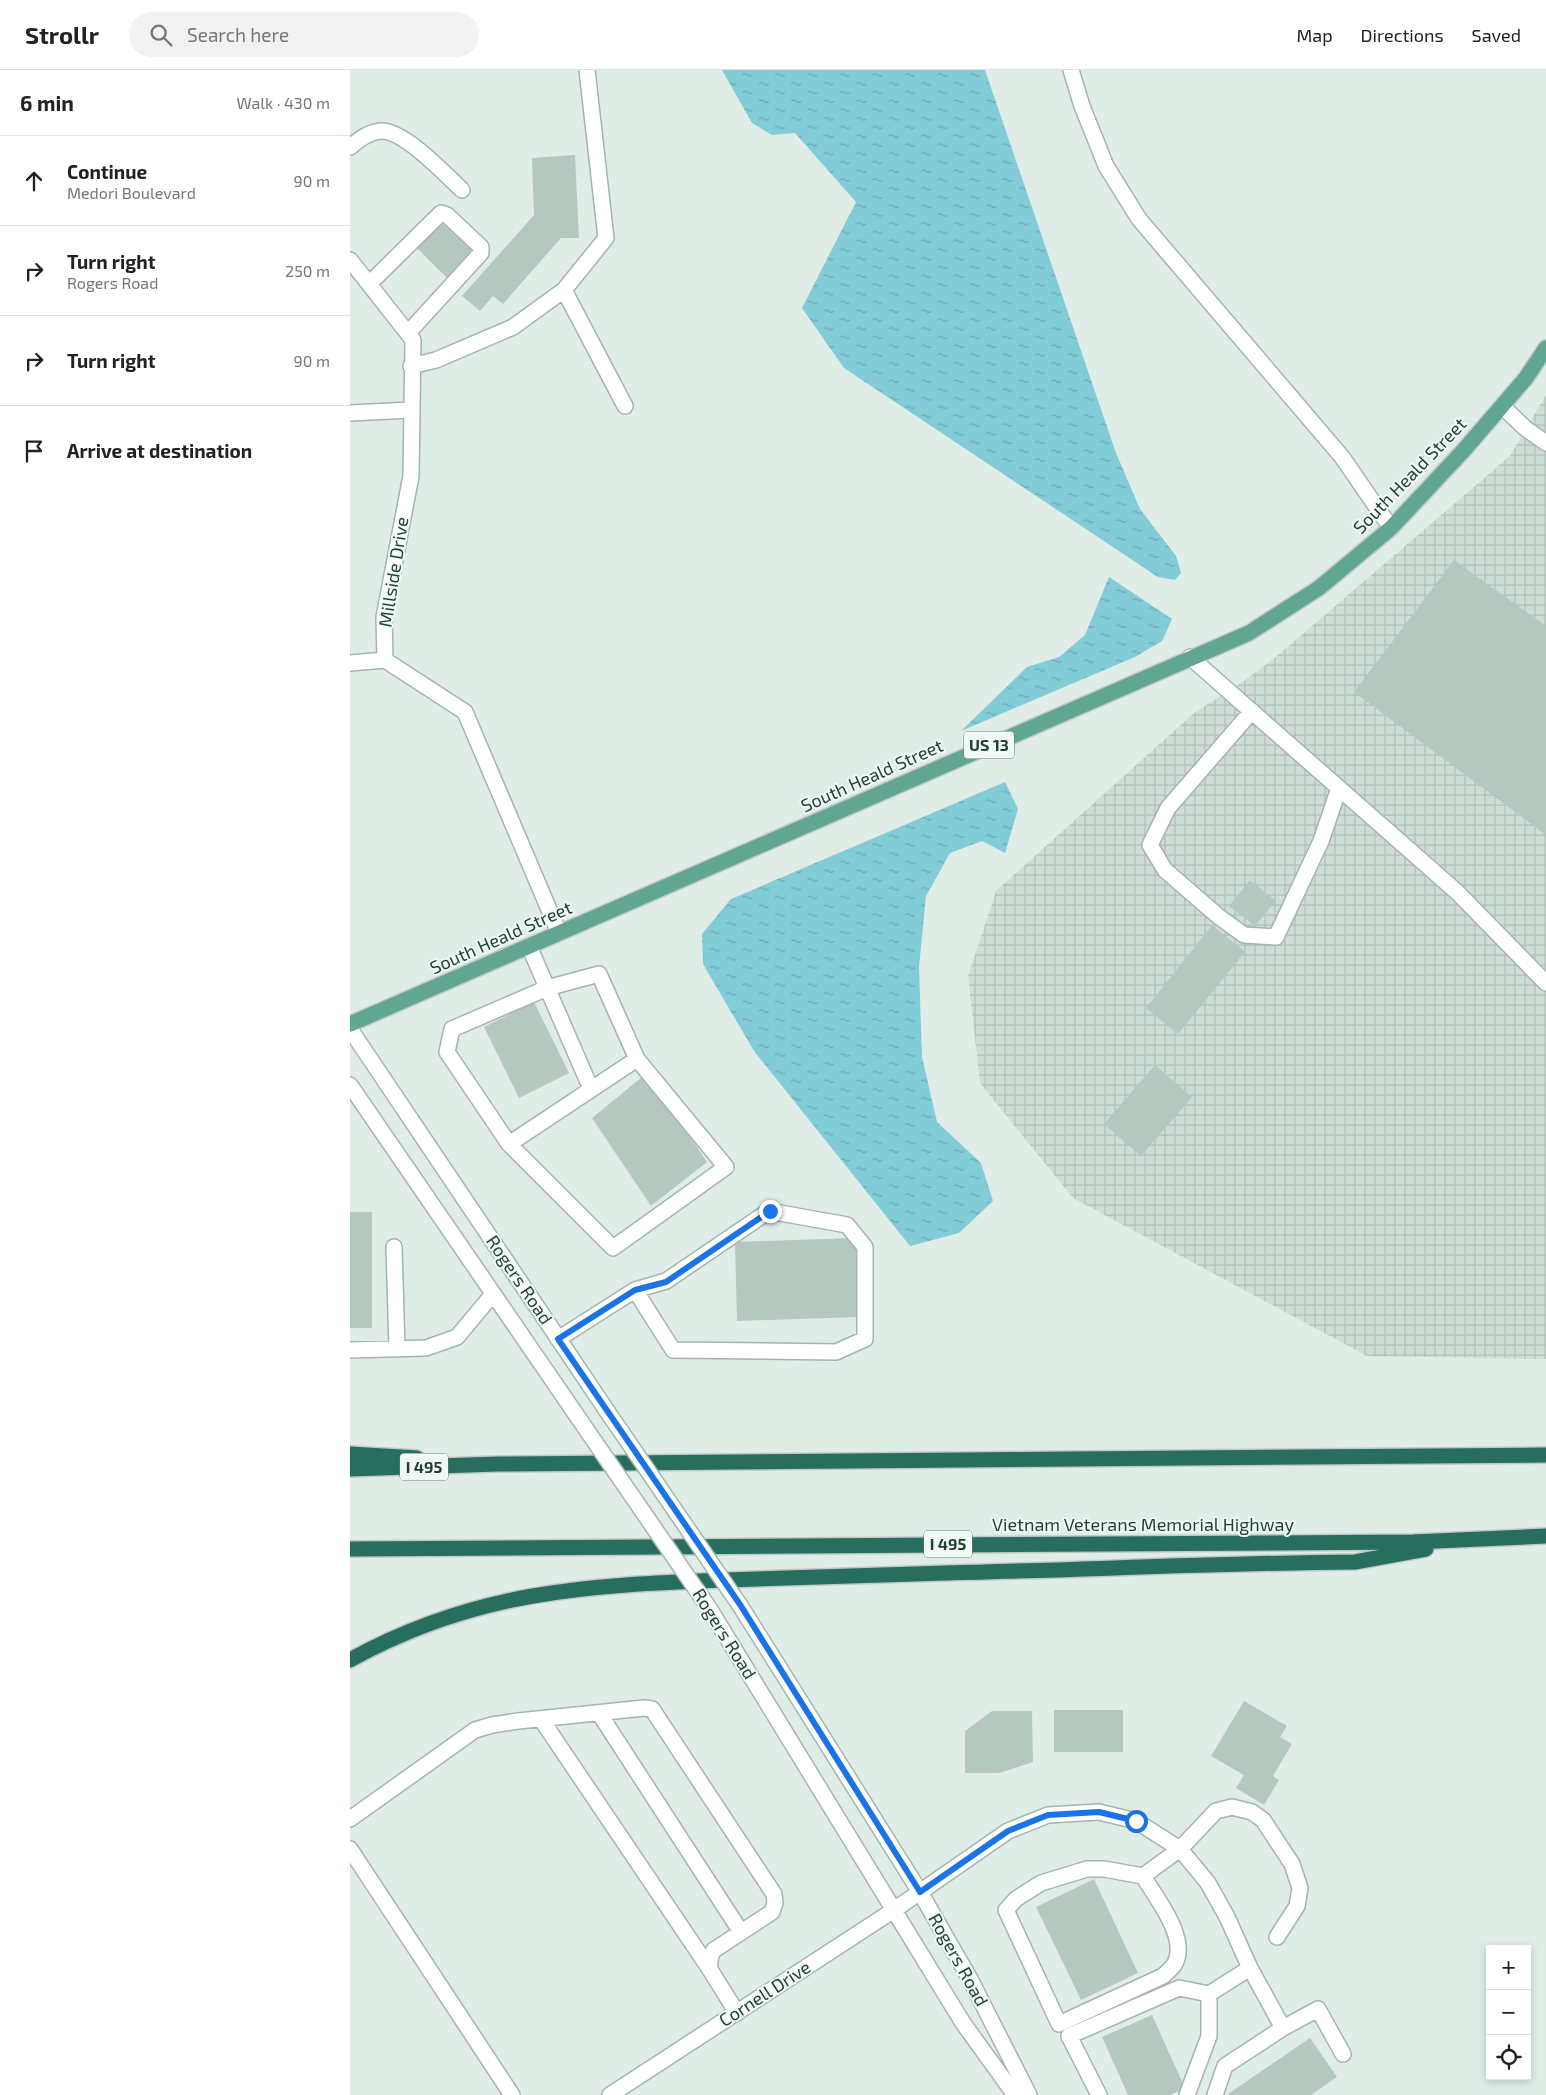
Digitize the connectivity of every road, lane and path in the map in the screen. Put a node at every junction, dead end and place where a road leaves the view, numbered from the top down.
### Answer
1 (587, 70) edge
2 (1070, 70) edge
3 (350, 147) edge
4 (462, 190) dead end
5 (350, 260) edge
6 (370, 283) junction
7 (564, 290) junction
8 (408, 333) junction
9 (1546, 348) edge
10 (412, 366) junction
11 (625, 406) dead end
12 (1502, 406) junction
13 (410, 410) junction
14 (350, 413) edge
15 (1546, 443) edge
16 (1391, 528) junction
17 (1190, 657) junction
18 (385, 660) junction
19 (350, 663) edge
20 (1252, 712) junction
21 (1339, 788) junction
22 (559, 933) junction
23 (529, 946) junction
24 (1546, 983) edge
25 (547, 988) junction
26 (350, 1024) edge
27 (350, 1029) edge
28 (637, 1059) junction
29 (350, 1085) edge
30 (592, 1089) junction
31 (509, 1144) junction
32 (394, 1247) dead end
33 (635, 1290) junction
34 (493, 1294) junction
35 (558, 1339) junction
36 (397, 1349) junction
37 (350, 1350) edge
38 (350, 1454) edge
39 (1546, 1455) edge
40 (498, 1464) junction
41 (350, 1469) edge
42 (1546, 1536) edge
43 (1478, 1540) junction
44 (350, 1549) edge
45 (350, 1660) edge
46 (599, 1713) junction
47 (541, 1719) junction
48 (350, 1819) edge
49 (1180, 1848) junction
50 (350, 1849) edge
51 (1143, 1876) junction
52 (920, 1892) junction
53 (894, 1910) junction
54 (741, 1932) junction
55 (1277, 1937) dead end
56 (709, 1968) junction
57 (1250, 1968) junction
58 (1210, 1994) junction
59 (737, 2013) junction
60 (1283, 2028) junction
61 (1343, 2054) dead end
62 (512, 2095) edge
63 (610, 2095) edge
64 (1015, 2095) edge
65 (1029, 2095) edge
66 (1099, 2095) edge
67 (1187, 2095) edge
68 (1215, 2095) edge

1 - 7 street
2 - 16 street
3 - 4 street
5 - 6 street, Millside Drive
6 - 8 street, Millside Drive
6 - 8 street
7 - 10 street
7 - 11 street
8 - 10 street, Millside Drive
9 - 12 main road, South Heald Street / US 13
10 - 13 street, Millside Drive
12 - 15 street
12 - 16 main road, South Heald Street / US 13
13 - 14 street
13 - 18 street, Millside Drive
16 - 17 main road, South Heald Street / US 13
17 - 20 street
17 - 22 main road, South Heald Street / US 13
18 - 19 street
18 - 22 street
20 - 21 street
20 - 21 street
21 - 24 street
22 - 23 main road, South Heald Street / US 13
23 - 25 street
23 - 26 main road, South Heald Street / US 13
25 - 28 street
25 - 30 street
25 - 31 street
27 - 35 street, Rogers Road
28 - 30 street
28 - 31 street
29 - 34 street, Rogers Road
30 - 31 street
32 - 36 street
33 - 33 street
33 - 35 street
34 - 36 street
34 - 53 street, Rogers Road, bridge
35 - 52 street, Rogers Road, bridge
36 - 37 street
38 - 40 highway
39 - 40 highway, I 495
40 - 41 highway, I 495
42 - 43 highway, Vietnam Veterans Memorial Highway / I 495
43 - 44 highway, Vietnam Veterans Memorial Highway / I 495
43 - 45 highway
46 - 47 street
46 - 54 street
46 - 54 street
47 - 48 street
47 - 56 street
49 - 51 street
49 - 52 street, Cornell Drive
49 - 55 street
49 - 57 street, Cornell Drive
50 - 62 street
51 - 51 street
52 - 53 street, Cornell Drive
52 - 65 street, Rogers Road
53 - 59 street, Cornell Drive
53 - 64 street, Rogers Road
54 - 56 street
56 - 59 street
57 - 58 street
57 - 60 street, Cornell Drive
58 - 66 street
58 - 67 street
59 - 63 street, Cornell Drive
60 - 61 street
60 - 68 street

